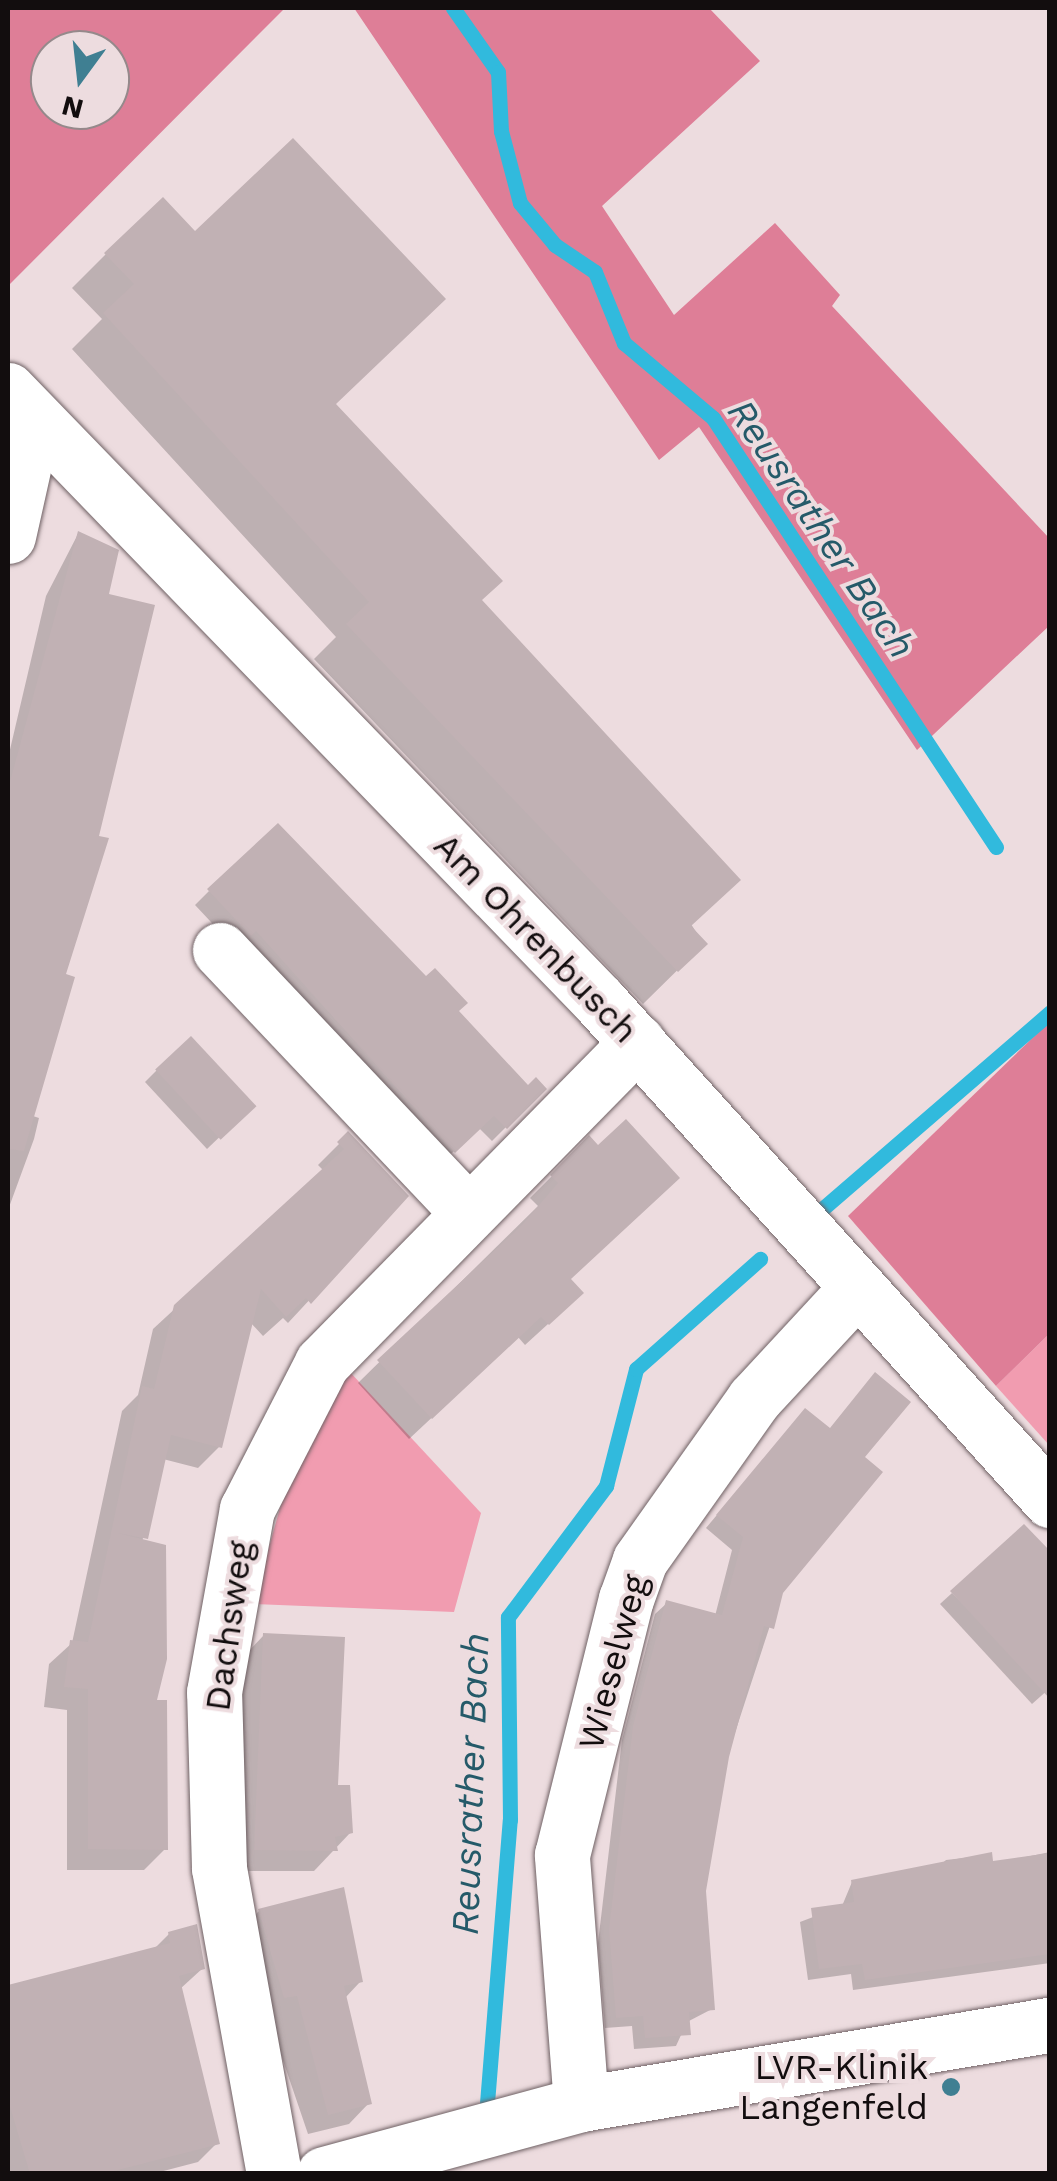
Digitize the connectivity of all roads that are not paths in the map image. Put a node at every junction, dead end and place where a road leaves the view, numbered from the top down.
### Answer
1 (21, 405) edge
2 (8, 536) edge
3 (220, 950) dead end
4 (637, 1042) junction
5 (465, 1209) junction
6 (854, 1291) junction
7 (1050, 1500) edge
8 (1050, 2026) edge
9 (581, 2104) junction
10 (274, 2174) edge
11 (324, 2174) edge

1 - 2 street
1 - 4 street, Am Ohrenbusch
3 - 5 street
4 - 5 street, Dachsweg
4 - 6 street, Am Ohrenbusch
5 - 10 street, Dachsweg
6 - 7 street, Am Ohrenbusch
6 - 9 street, Wieselweg
8 - 9 street
9 - 11 street

